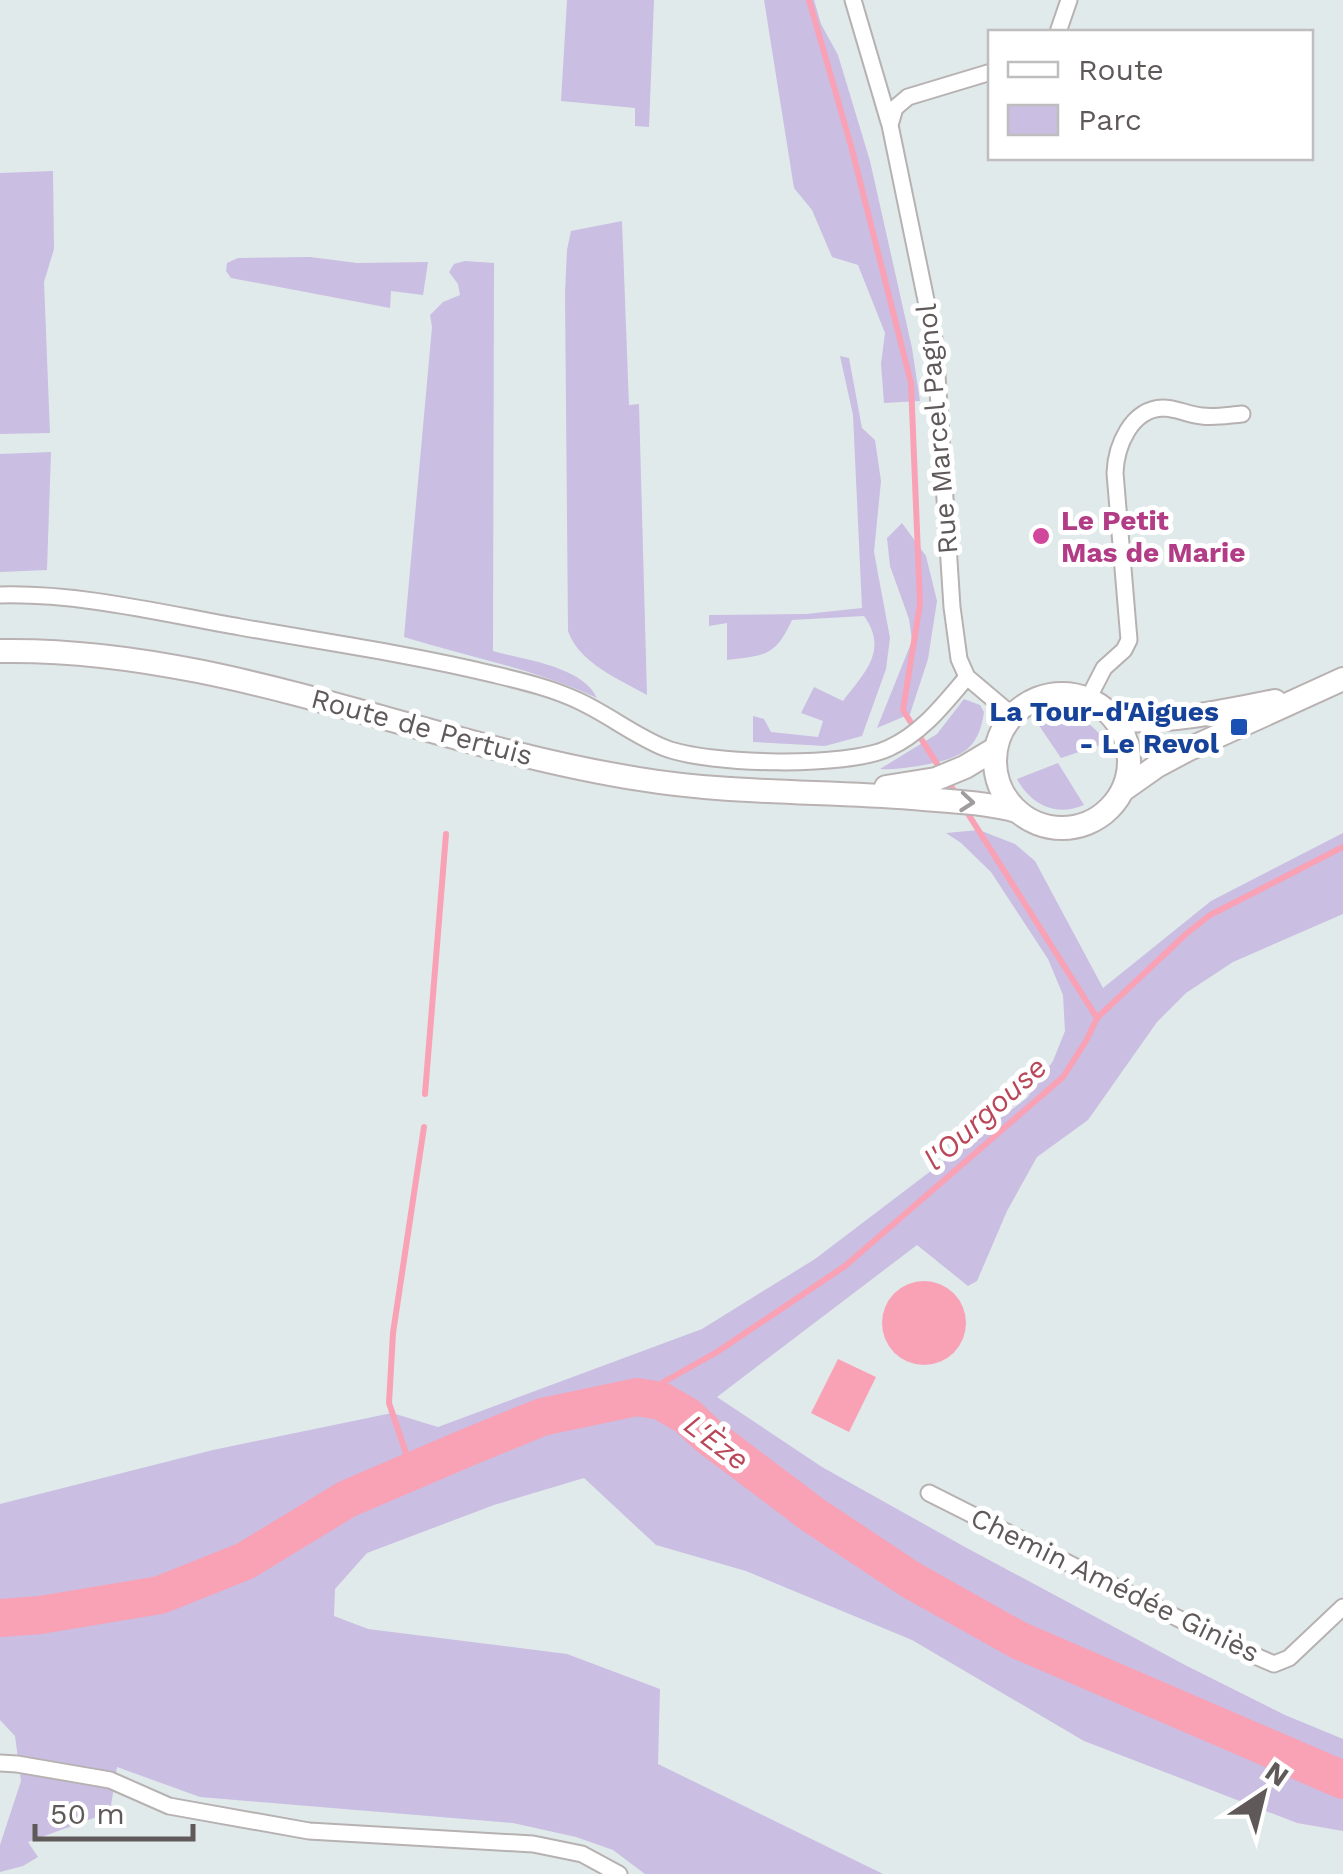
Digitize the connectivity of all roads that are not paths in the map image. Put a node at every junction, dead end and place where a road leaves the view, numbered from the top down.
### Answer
1 (852, 0) edge
2 (1069, 0) edge
3 (1059, 30) edge
4 (988, 73) edge
5 (890, 125) junction
6 (1242, 414) dead end
7 (0, 595) edge
8 (0, 651) edge
9 (967, 678) junction
10 (1343, 679) edge
11 (1313, 692) junction
12 (1088, 698) junction
13 (1012, 716) junction
14 (1115, 720) junction
15 (995, 750) junction
16 (1123, 790) junction
17 (847, 793) junction
18 (1017, 811) junction
19 (928, 1493) dead end
20 (1343, 1607) edge
21 (0, 1764) edge
22 (619, 1874) edge

1 - 5 street, Rue Marcel Pagnol
2 - 3 street
4 - 5 street
5 - 9 street, Rue Marcel Pagnol
6 - 12 street
7 - 9 street
8 - 17 main road, Route de Pertuis
9 - 13 street
10 - 11 main road
11 - 14 main road
11 - 16 main road
12 - 13 main road
12 - 14 main road
13 - 15 main road
14 - 16 main road
15 - 17 main road, Route de Pertuis
15 - 18 main road
16 - 18 main road
17 -> 18 main road, Route de Pertuis
19 - 20 street, Chemin Amédée Giniès
21 - 22 street

